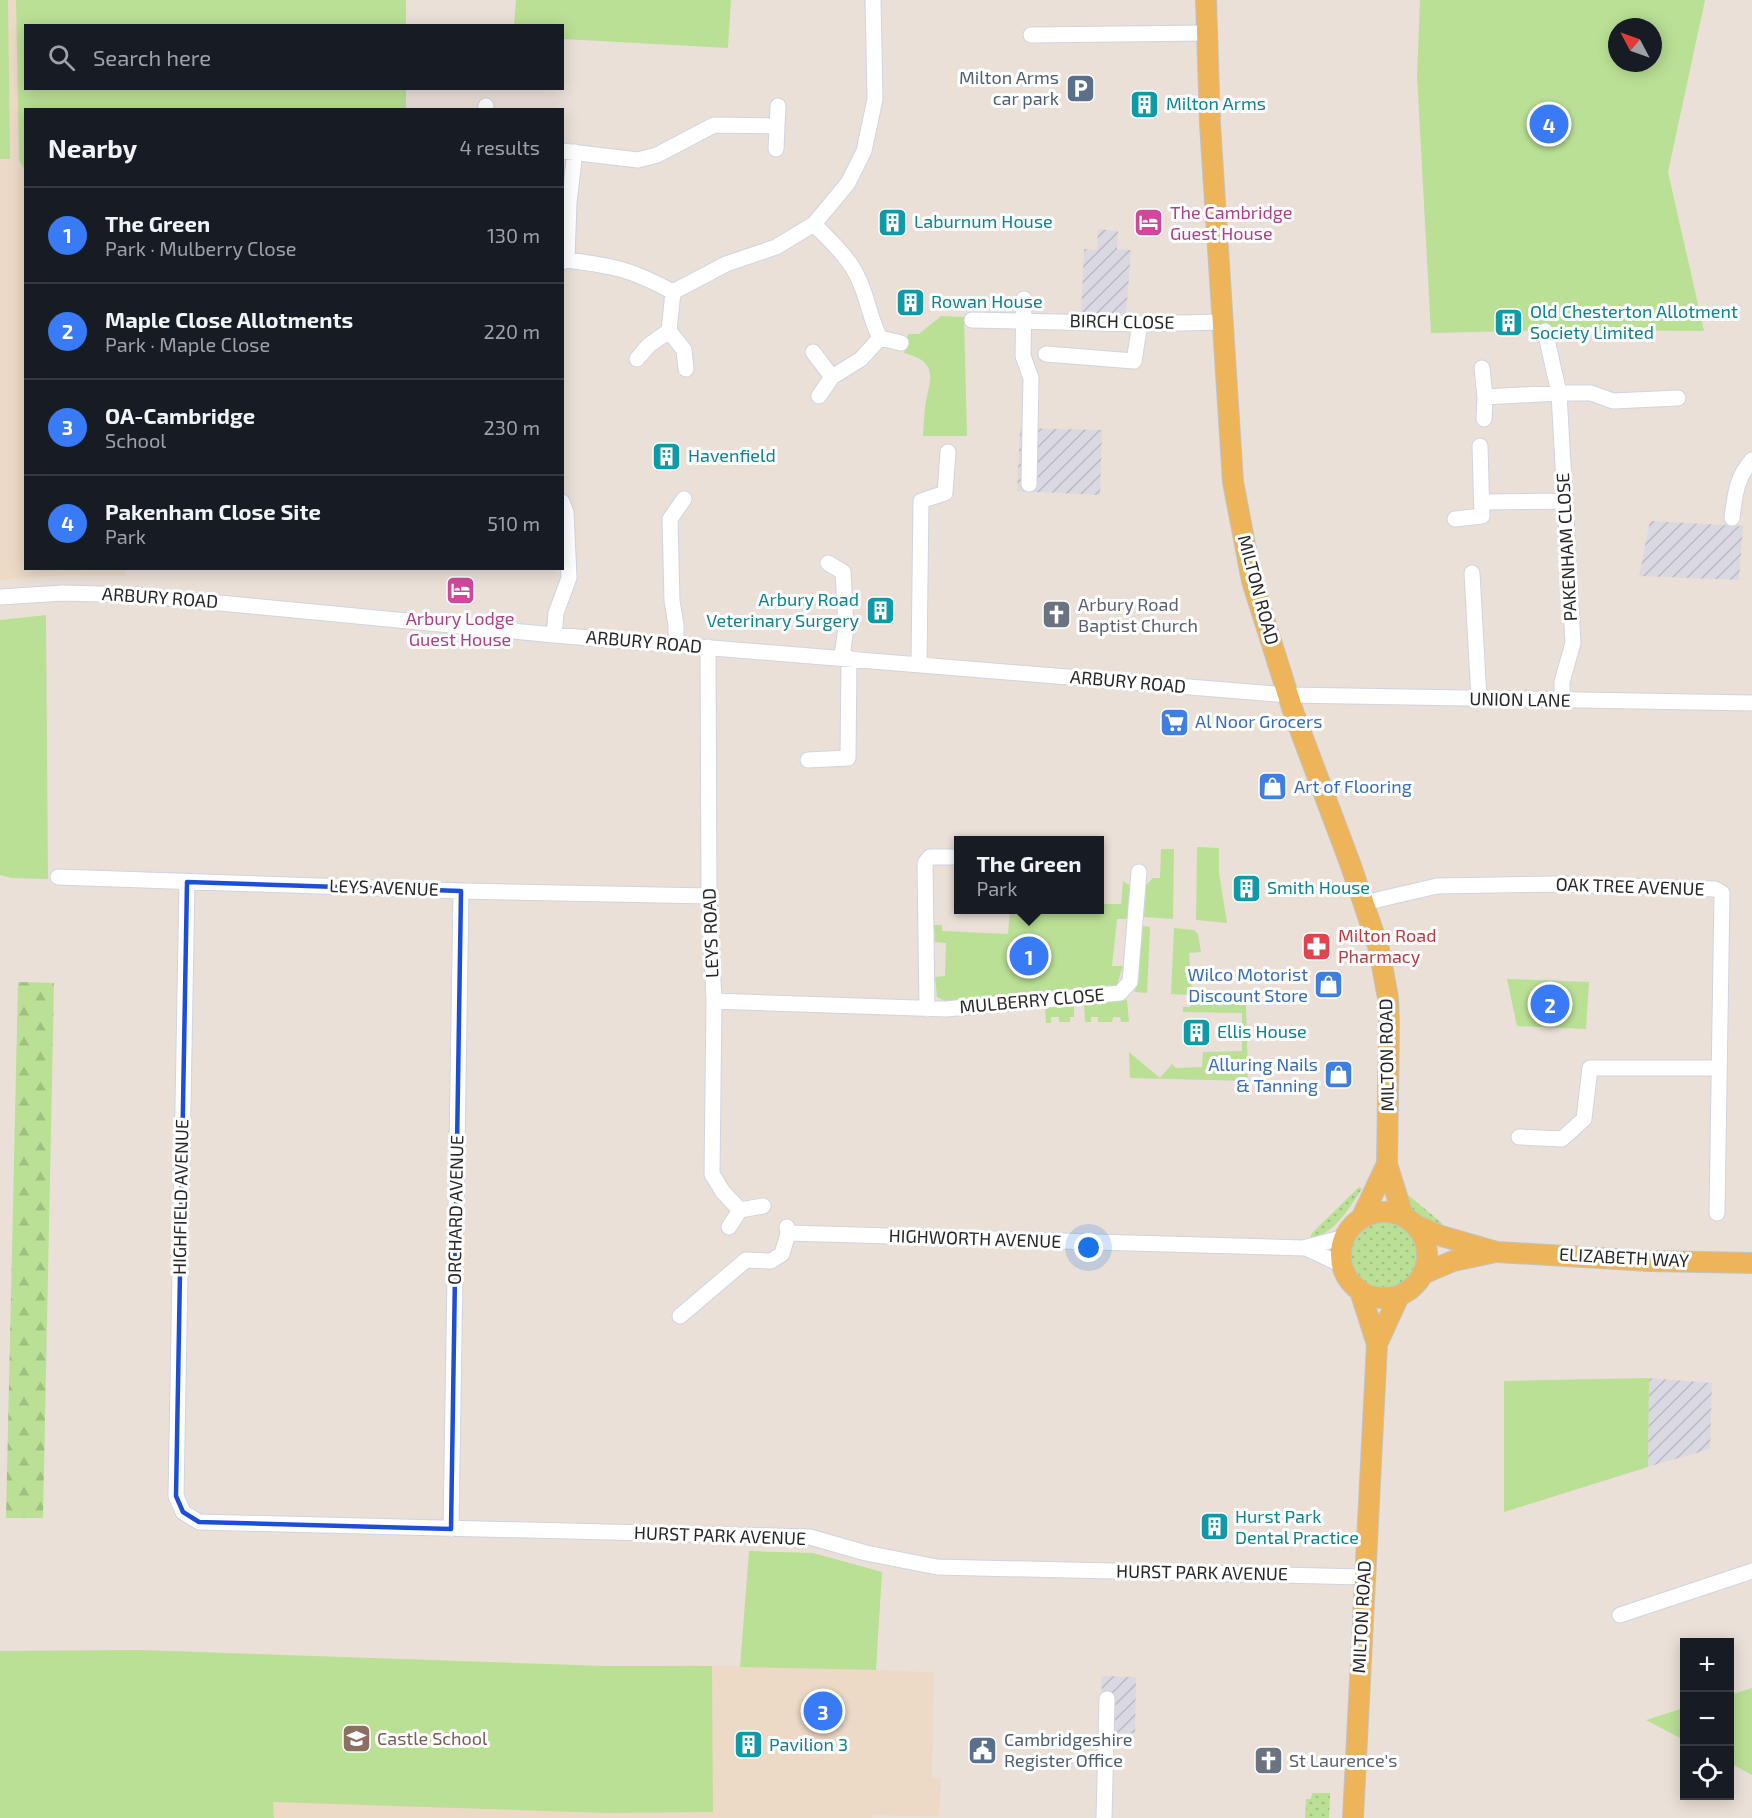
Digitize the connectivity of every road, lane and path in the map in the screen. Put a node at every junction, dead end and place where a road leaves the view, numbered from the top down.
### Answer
1 (873, 0) edge
2 (1206, 0) edge
3 (1206, 33) junction
4 (1031, 35) dead end
5 (778, 106) dead end
6 (777, 126) junction
7 (776, 149) dead end
8 (569, 151) edge
9 (814, 224) junction
10 (565, 261) edge
11 (673, 292) junction
12 (1024, 298) dead end
13 (972, 320) dead end
14 (1023, 321) junction
15 (1222, 322) junction
16 (1140, 324) junction
17 (1545, 331) dead end
18 (669, 332) junction
19 (880, 338) junction
20 (901, 343) dead end
21 (813, 352) dead end
22 (1046, 354) dead end
23 (637, 359) dead end
24 (686, 369) dead end
25 (1482, 369) dead end
26 (832, 377) junction
27 (1559, 393) junction
28 (819, 396) dead end
29 (1485, 397) junction
30 (1678, 398) dead end
31 (1484, 419) dead end
32 (1480, 446) dead end
33 (948, 452) dead end
34 (1752, 460) edge
35 (1029, 484) dead end
36 (684, 499) dead end
37 (1564, 501) junction
38 (1482, 502) junction
39 (564, 507) edge
40 (1732, 518) dead end
41 (1455, 519) dead end
42 (828, 563) dead end
43 (1472, 573) dead end
44 (0, 597) edge
45 (554, 635) junction
46 (676, 645) junction
47 (708, 647) junction
48 (845, 657) junction
49 (919, 664) junction
50 (1288, 695) junction
51 (1479, 699) junction
52 (1562, 700) junction
53 (1752, 704) edge
54 (808, 760) dead end
55 (954, 857) edge
56 (1139, 872) dead end
57 (58, 877) dead end
58 (187, 882) junction
59 (461, 891) junction
60 (709, 896) junction
61 (1364, 903) junction
62 (714, 1001) junction
63 (927, 1009) junction
64 (1719, 1068) junction
65 (1519, 1137) dead end
66 (1387, 1164) junction
67 (763, 1206) dead end
68 (740, 1210) junction
69 (1717, 1213) dead end
70 (1361, 1219) junction
71 (1408, 1220) junction
72 (729, 1227) dead end
73 (1345, 1237) junction
74 (1306, 1248) junction
75 (1497, 1252) junction
76 (1752, 1263) edge
77 (1342, 1265) junction
78 (1423, 1274) junction
79 (1360, 1291) junction
80 (1399, 1296) junction
81 (680, 1316) dead end
82 (1377, 1344) junction
83 (183, 1512) joint
84 (451, 1529) junction
85 (1752, 1571) edge
86 (1364, 1577) junction
87 (1620, 1615) dead end
88 (1107, 1700) dead end
89 (1104, 1818) edge
90 (1353, 1818) edge

1 - 9 street
2 - 3 main road, MILTON ROAD
3 - 4 street
3 - 15 main road, MILTON ROAD
5 - 6 street
6 - 7 street
6 - 8 street
8 - 10 street
9 - 11 street
9 - 19 street
10 - 11 street
11 - 18 street
12 - 14 street
13 - 14 street, BIRCH CLOSE
14 - 16 street, BIRCH CLOSE
14 - 35 street
15 - 16 street, BIRCH CLOSE
15 - 50 main road, MILTON ROAD
16 - 22 street
17 - 27 street, PAKENHAM CLOSE
18 - 23 street
18 - 24 street
19 - 20 street
19 - 26 street
21 - 26 street
25 - 29 street
26 - 28 street
27 - 29 street
27 - 30 street
27 - 37 street, PAKENHAM CLOSE
29 - 31 street
32 - 38 street
33 - 49 street
34 - 40 street
36 - 46 street
37 - 38 street
37 - 52 street, PAKENHAM CLOSE
38 - 41 street
39 - 45 street
42 - 48 street
43 - 51 street
44 - 45 street, ARBURY ROAD
45 - 46 street, ARBURY ROAD
46 - 47 street, ARBURY ROAD
47 - 48 street, ARBURY ROAD
47 - 60 street, LEYS ROAD
48 - 49 street, ARBURY ROAD
48 - 54 street
49 - 50 street, ARBURY ROAD
50 - 51 street, UNION LANE
50 - 61 main road, MILTON ROAD
51 - 52 street, UNION LANE
52 - 53 street, UNION LANE
55 - 63 street
56 - 63 street, MULBERRY CLOSE
57 - 58 street, LEYS AVENUE
58 - 59 street, LEYS AVENUE
58 - 83 street, HIGHFIELD AVENUE
59 - 60 street, LEYS AVENUE
59 - 84 street, ORCHARD AVENUE
60 - 62 street, LEYS ROAD
61 - 64 street, OAK TREE AVENUE
61 - 66 main road, MILTON ROAD
62 - 63 street, MULBERRY CLOSE
62 - 68 street, LEYS ROAD
64 - 65 street
64 - 69 street, OAK TREE AVENUE
66 - 70 main road, MILTON ROAD
66 - 71 main road, MILTON ROAD
67 - 68 street
68 - 72 street
70 - 71 main road
70 - 73 main road
71 - 75 main road, ELIZABETH WAY
71 - 78 main road
73 - 74 street, HIGHWORTH AVENUE
73 - 77 main road
74 - 77 street, HIGHWORTH AVENUE
74 - 81 street, HIGHWORTH AVENUE
75 - 76 main road, ELIZABETH WAY
75 - 78 main road, ELIZABETH WAY
77 - 79 main road
78 - 80 main road
79 - 80 main road
79 - 82 main road, MILTON ROAD
80 - 82 main road, MILTON ROAD
82 - 86 main road, MILTON ROAD
83 - 84 street, HURST PARK AVENUE
84 - 86 street, HURST PARK AVENUE
85 - 87 street
86 - 90 main road, MILTON ROAD
88 - 89 street

